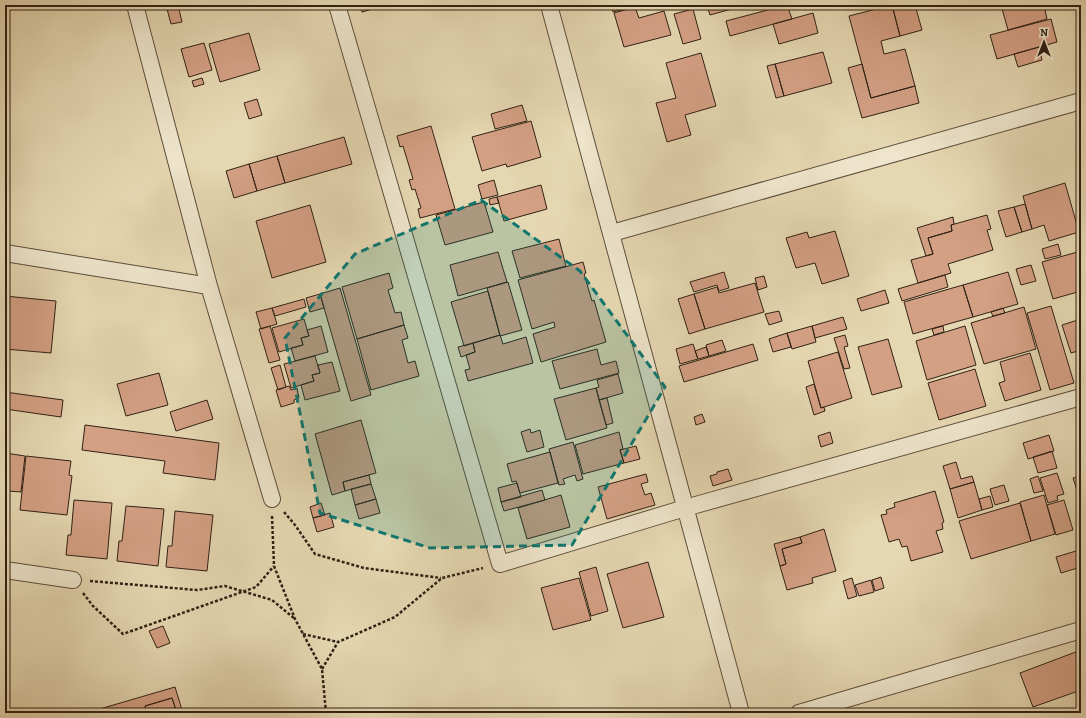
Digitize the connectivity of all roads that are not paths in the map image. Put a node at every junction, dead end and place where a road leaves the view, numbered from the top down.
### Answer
1 (135, 5) edge
2 (337, 5) edge
3 (549, 5) edge
4 (1081, 101) edge
5 (612, 232) junction
6 (5, 252) edge
7 (209, 286) junction
8 (1081, 397) edge
9 (272, 499) road end
10 (685, 508) junction
11 (5, 570) edge
12 (73, 580) road end
13 (1081, 630) edge
14 (741, 713) edge
15 (799, 713) edge

1 - 7 street
2 - 10 street
3 - 5 street
4 - 5 street
5 - 10 street
6 - 7 street
7 - 9 street
8 - 10 street
10 - 14 street
11 - 12 street
13 - 15 street

